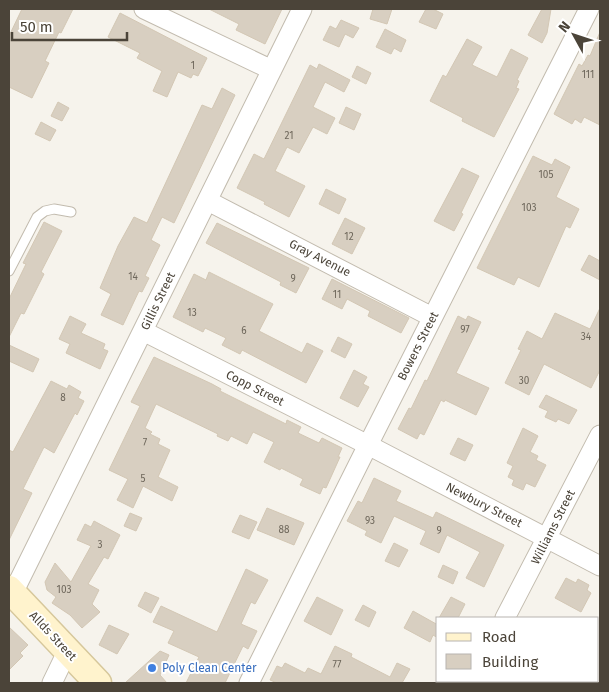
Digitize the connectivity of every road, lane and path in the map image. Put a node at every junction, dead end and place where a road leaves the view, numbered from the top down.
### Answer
1 (144, 9) edge
2 (302, 9) edge
3 (588, 9) edge
4 (272, 70) junction
5 (208, 200) junction
6 (71, 212) dead end
7 (9, 270) edge
8 (432, 317) junction
9 (143, 332) junction
10 (600, 435) edge
11 (368, 444) junction
12 (548, 538) junction
13 (600, 566) edge
14 (11, 591) edge
15 (507, 617) edge
16 (67, 652) junction
17 (52, 683) edge
18 (98, 683) edge
19 (249, 683) edge

1 - 4 street
2 - 4 street, Gillis Street
3 - 8 street, Bowers Street
4 - 5 street, Gillis Street
5 - 8 street, Gray Avenue
5 - 9 street, Gillis Street
6 - 7 lane
8 - 11 street, Bowers Street
9 - 11 street, Copp Street
9 - 14 street, Gillis Street
10 - 12 street, Williams Street
11 - 12 street, Newbury Street
11 - 19 street, Bowers Street
12 - 13 street, Newbury Street
12 - 15 street, Williams Street
14 - 16 street, Allds Street
16 - 17 street
16 - 18 street, Allds Street

